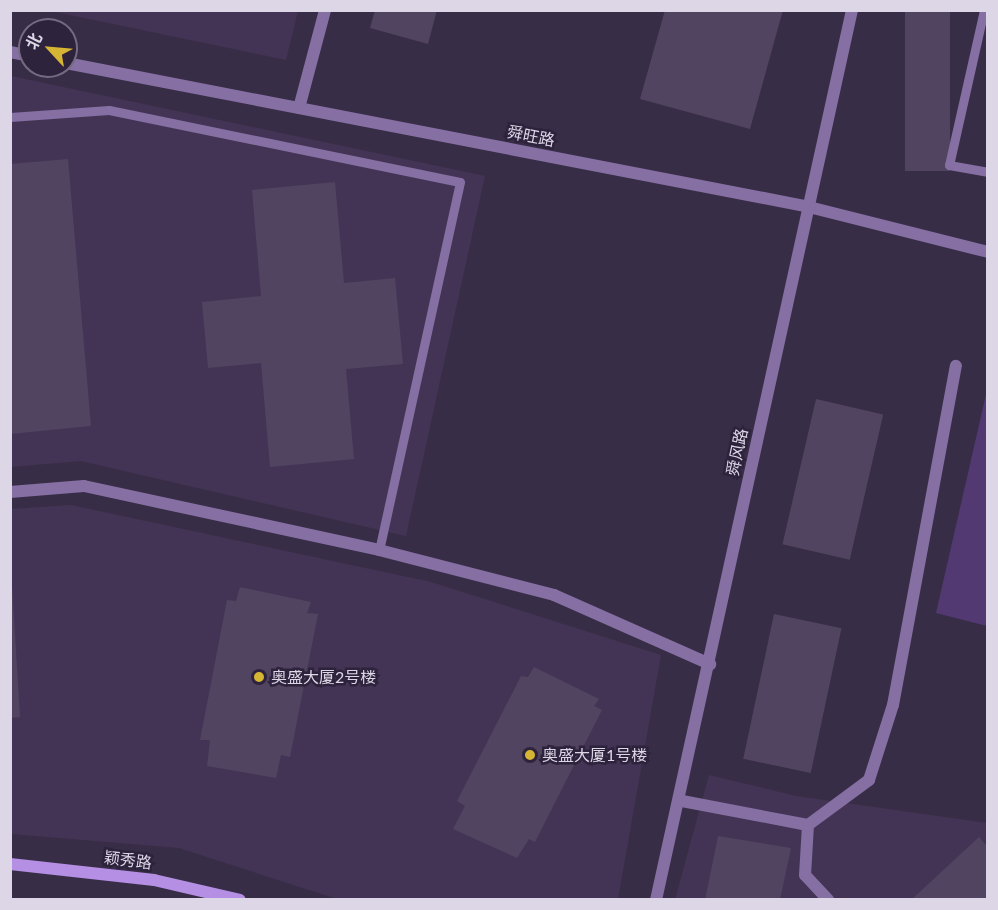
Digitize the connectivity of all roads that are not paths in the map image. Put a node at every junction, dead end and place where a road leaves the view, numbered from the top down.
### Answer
1 (325, 10) edge
2 (852, 10) edge
3 (984, 10) edge
4 (78, 65) edge
5 (299, 108) junction
6 (10, 117) edge
7 (987, 172) edge
8 (805, 206) junction
9 (987, 252) edge
10 (956, 366) dead end
11 (10, 492) edge
12 (379, 550) junction
13 (710, 664) junction
14 (682, 801) junction
15 (808, 825) junction
16 (10, 864) edge
17 (240, 900) edge
18 (656, 900) edge
19 (828, 900) edge

1 - 5 street
2 - 8 street, 舜风路
3 - 7 lane
4 - 5 street, 舜旺路
5 - 8 street, 舜旺路
6 - 12 lane
8 - 9 street, 舜旺路
8 - 13 street, 舜风路
10 - 15 street
11 - 12 street
12 - 13 street
13 - 14 street, 舜风路
14 - 15 street
14 - 18 street, 舜风路
15 - 19 street
16 - 17 main road, 颖秀路

